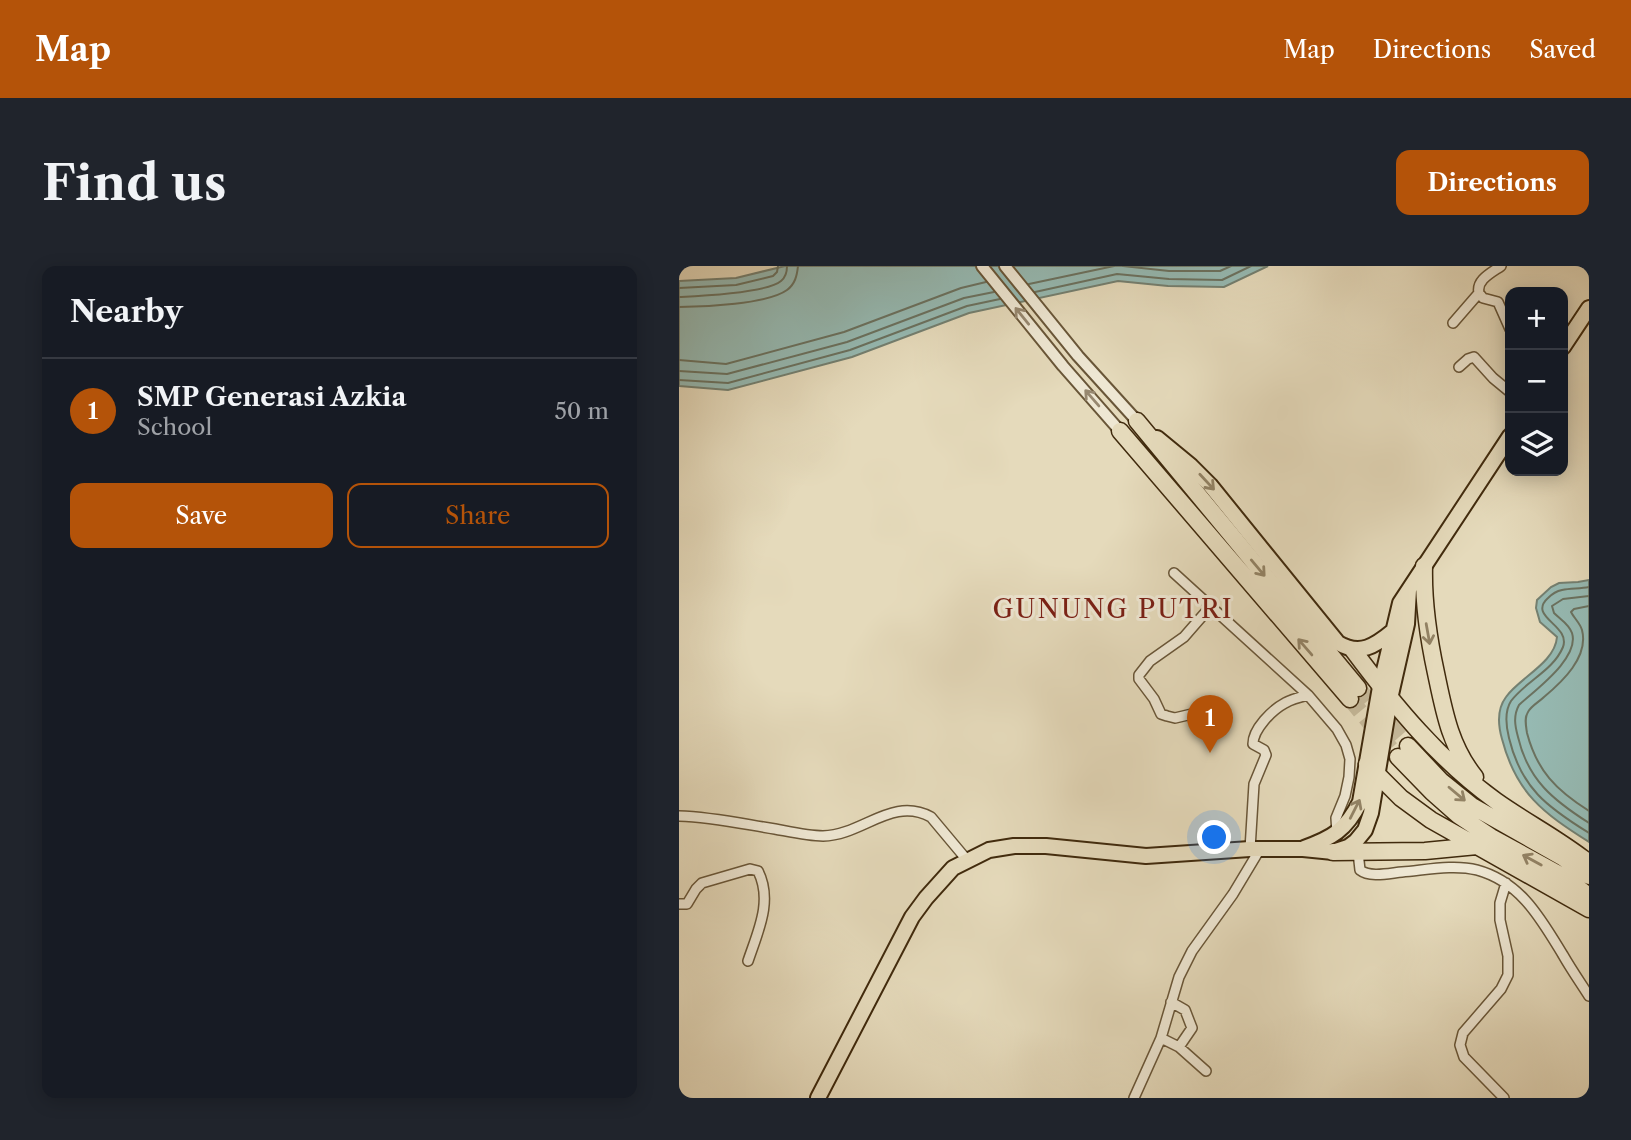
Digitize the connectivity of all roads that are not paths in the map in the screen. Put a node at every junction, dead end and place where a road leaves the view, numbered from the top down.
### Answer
1 (982, 266) edge
2 (1005, 266) edge
3 (1501, 266) edge
4 (1479, 293) junction
5 (1589, 308) edge
6 (1505, 318) edge
7 (1453, 323) dead end
8 (1568, 340) edge
9 (1459, 368) dead end
10 (1505, 388) edge
11 (1137, 421) junction
12 (1120, 431) joint
13 (1505, 444) edge
14 (1424, 566) junction
15 (1174, 573) dead end
16 (1409, 590) junction
17 (1211, 606) junction
18 (1393, 631) junction
19 (1353, 650) junction
20 (1385, 693) junction
21 (1308, 695) junction
22 (1209, 709) dead end
23 (1372, 770) junction
24 (1496, 801) junction
25 (679, 816) edge
26 (1337, 833) junction
27 (1477, 846) junction
28 (1255, 849) junction
29 (1303, 849) junction
30 (1333, 852) junction
31 (1358, 852) junction
32 (967, 860) junction
33 (1589, 863) edge
34 (1589, 876) edge
35 (1506, 883) junction
36 (1589, 896) edge
37 (679, 904) edge
38 (1589, 909) edge
39 (748, 961) dead end
40 (1589, 996) edge
41 (1171, 1002) junction
42 (1161, 1038) junction
43 (1179, 1047) junction
44 (1206, 1071) dead end
45 (818, 1098) edge
46 (1134, 1098) edge
47 (1504, 1098) edge

12 -> 1 street
2 - 11 street
3 - 4 street
4 - 6 street
4 - 7 street
5 - 8 main road
9 - 10 street
11 -> 12 highway
11 -> 19 main road
13 - 14 main road
14 - 16 main road
14 -> 24 highway
15 - 17 street
16 - 18 main road
16 - 20 main road
17 - 21 street
17 - 22 street
18 - 19 main road
18 - 20 main road
19 - 20 highway
20 - 23 main road
20 - 24 highway
21 - 26 street
21 - 28 street
26 -> 23 main road
23 - 27 highway
23 - 30 main road
24 - 33 highway
25 - 32 street
26 - 29 main road
27 - 31 highway
27 - 38 highway
28 - 29 main road
28 - 32 main road
28 - 41 street
29 - 30 main road
30 - 31 highway
31 - 35 street
32 - 45 main road
36 -> 34 highway
35 - 40 street
35 - 47 street
37 - 39 street
41 - 42 street
41 - 43 street
42 - 43 street
42 - 46 street
43 - 44 street

